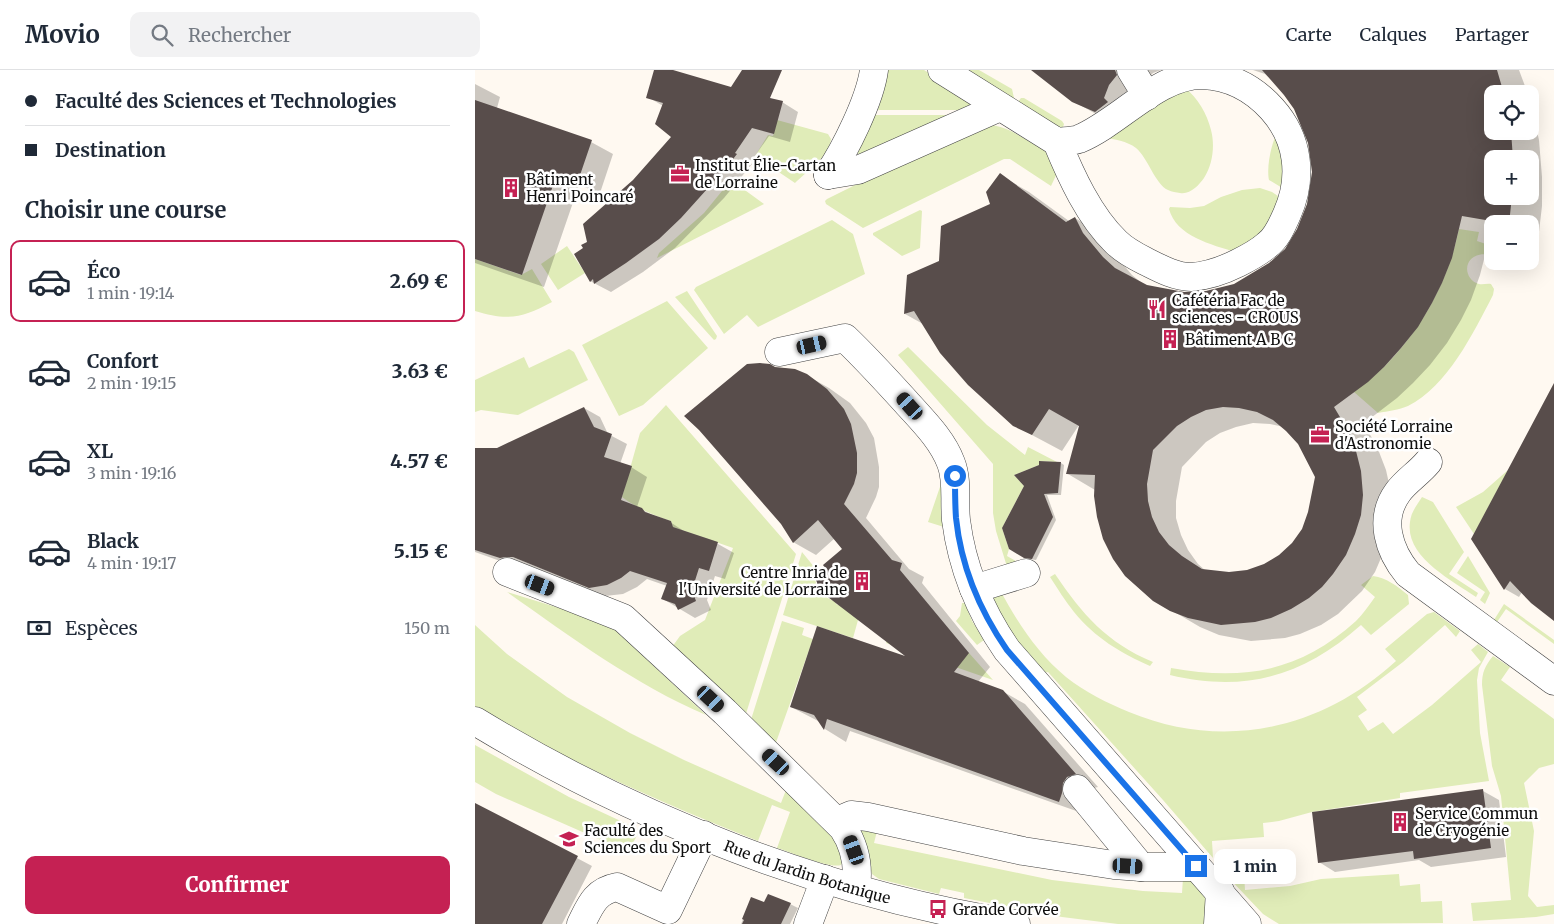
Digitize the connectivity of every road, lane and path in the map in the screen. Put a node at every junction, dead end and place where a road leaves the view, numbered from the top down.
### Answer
1 (874, 70) edge
2 (942, 70) edge
3 (1131, 70) edge
4 (1147, 96) junction
5 (1000, 107) junction
6 (1057, 142) junction
7 (779, 352) dead end
8 (1428, 462) dead end
9 (507, 572) dead end
10 (1026, 573) dead end
11 (974, 589) junction
12 (1554, 681) edge
13 (475, 721) edge
14 (1077, 789) dead end
15 (837, 821) junction
16 (705, 836) junction
17 (1196, 866) junction
18 (1141, 867) junction
19 (840, 883) junction
20 (1220, 891) junction
21 (581, 924) edge
22 (808, 924) edge
23 (825, 924) edge
24 (1017, 924) edge
25 (1218, 924) edge
26 (1247, 924) edge

1 - 5 street
2 - 5 street
3 - 4 street
4 - 6 street
4 - 6 street
5 - 6 street
7 - 11 street
8 - 12 street
9 - 15 street
10 - 11 street
11 - 17 street
13 - 16 street, Rue du Jardin Botanique
14 - 18 street
15 - 18 street
15 - 19 street
16 - 19 street, Rue du Jardin Botanique
16 - 21 street
17 - 18 street
17 - 20 street
19 - 22 street
19 - 23 street
19 - 24 street, Rue du Jardin Botanique
20 - 25 street
20 - 26 street

